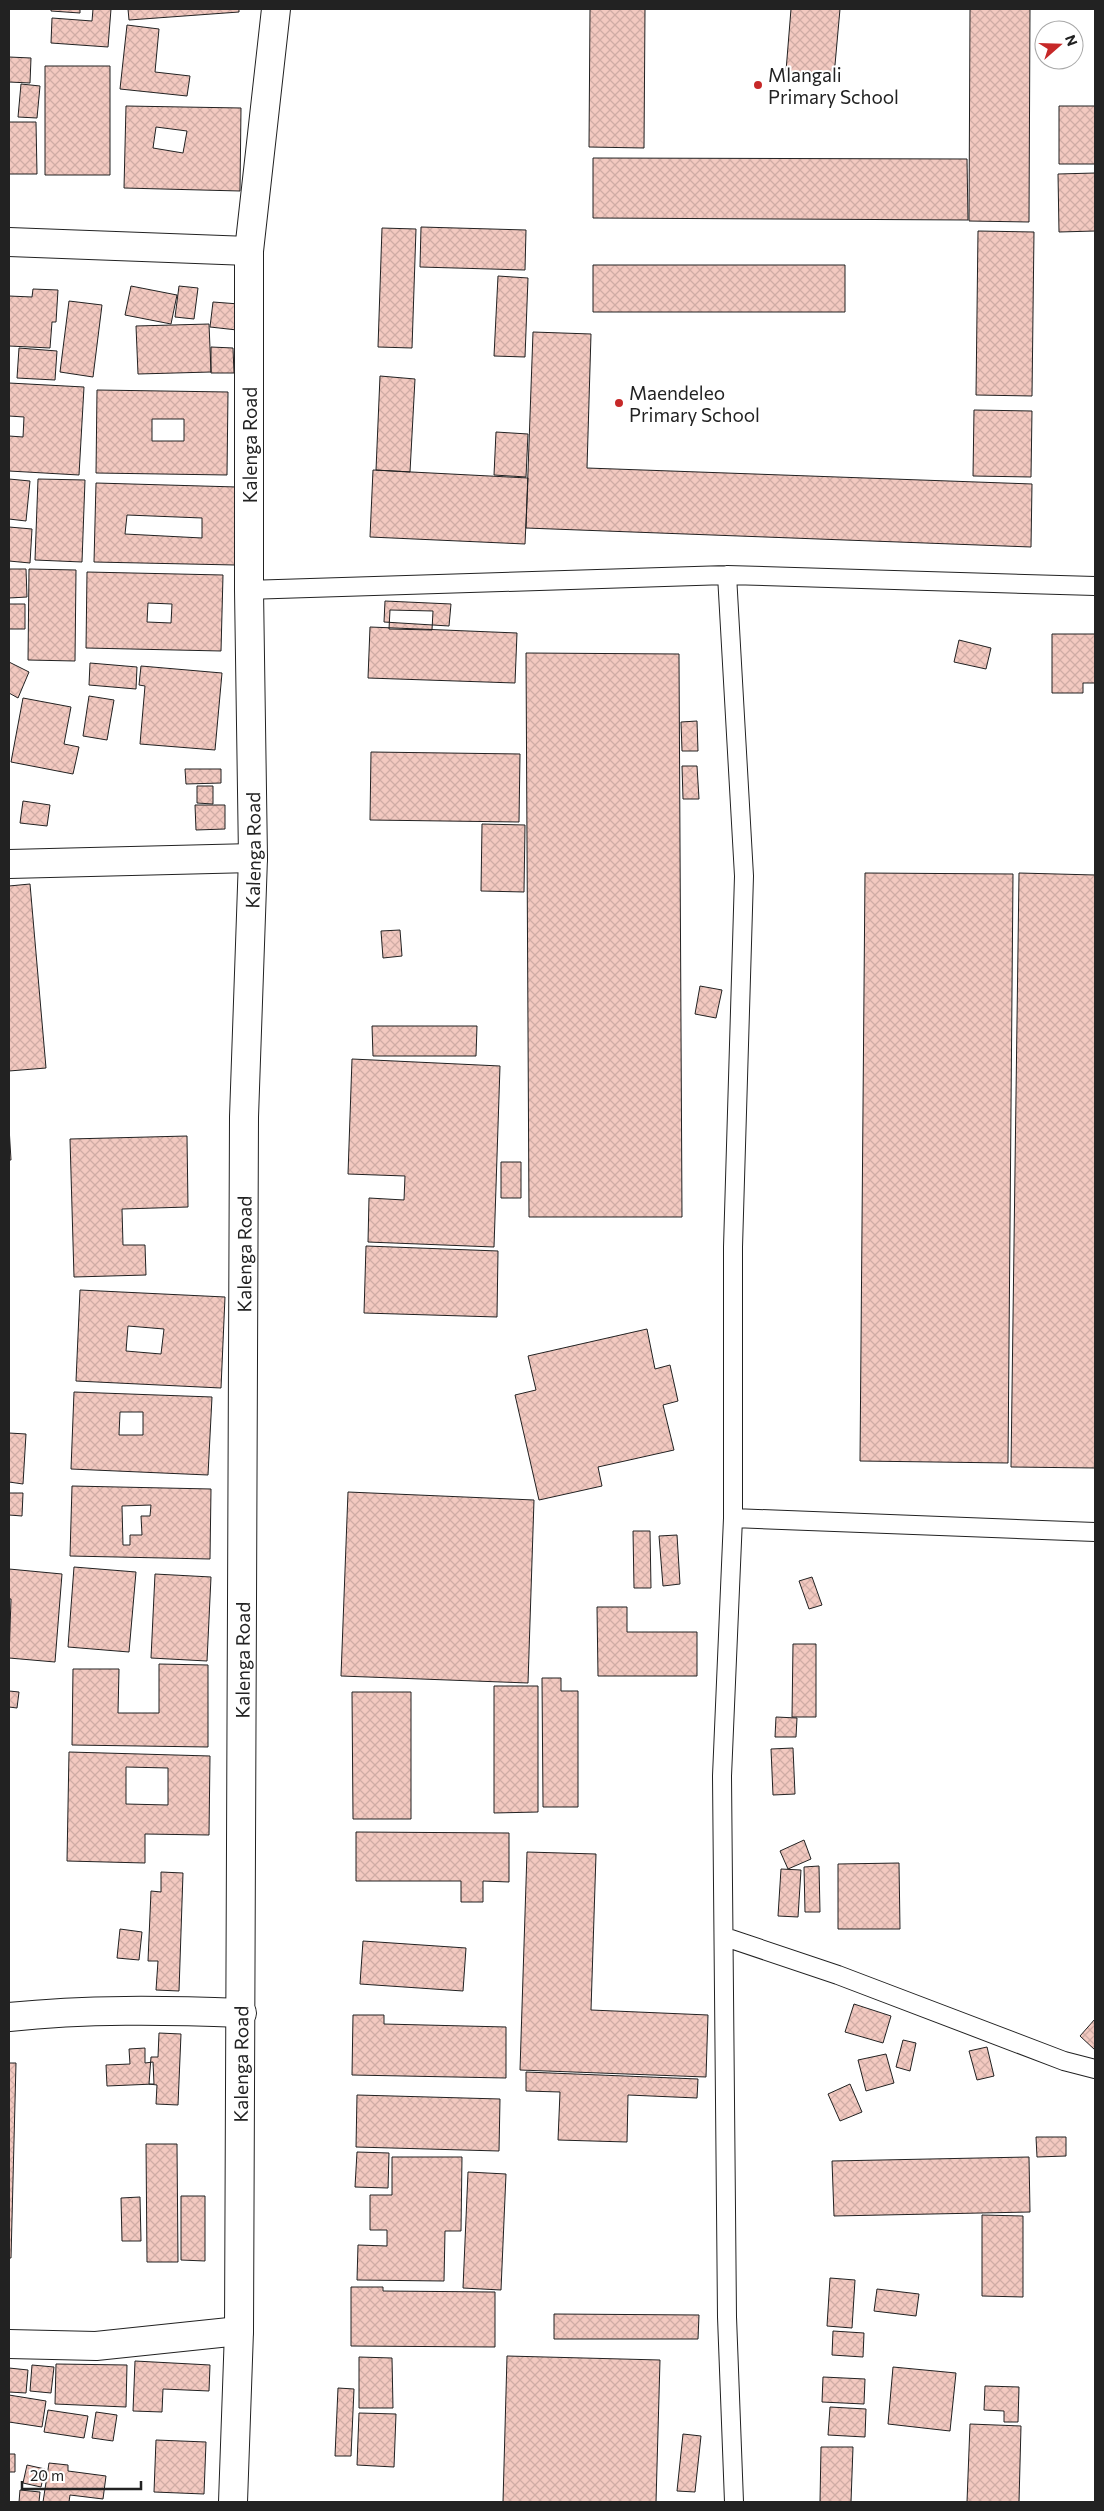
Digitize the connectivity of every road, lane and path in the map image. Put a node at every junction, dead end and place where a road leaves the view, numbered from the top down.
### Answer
1 (276, 9) edge
2 (9, 242) edge
3 (249, 251) junction
4 (727, 575) junction
5 (1095, 586) edge
6 (249, 590) junction
7 (253, 858) junction
8 (9, 864) edge
9 (733, 1518) junction
10 (1095, 1532) edge
11 (725, 1937) junction
12 (242, 2013) junction
13 (9, 2017) edge
14 (1095, 2070) edge
15 (239, 2331) junction
16 (9, 2344) edge
17 (233, 2502) edge
18 (734, 2502) edge

1 - 3 main road, Kalenga Road
2 - 3 main road
3 - 6 main road, Kalenga Road
4 - 5 lane
4 - 6 lane
4 - 9 lane
6 - 7 main road, Kalenga Road
7 - 8 main road
7 - 12 main road, Kalenga Road
9 - 10 lane
9 - 11 lane
11 - 14 lane
11 - 18 lane
12 - 13 main road
12 - 15 main road, Kalenga Road
15 - 16 main road
15 - 17 main road, Kalenga Road

